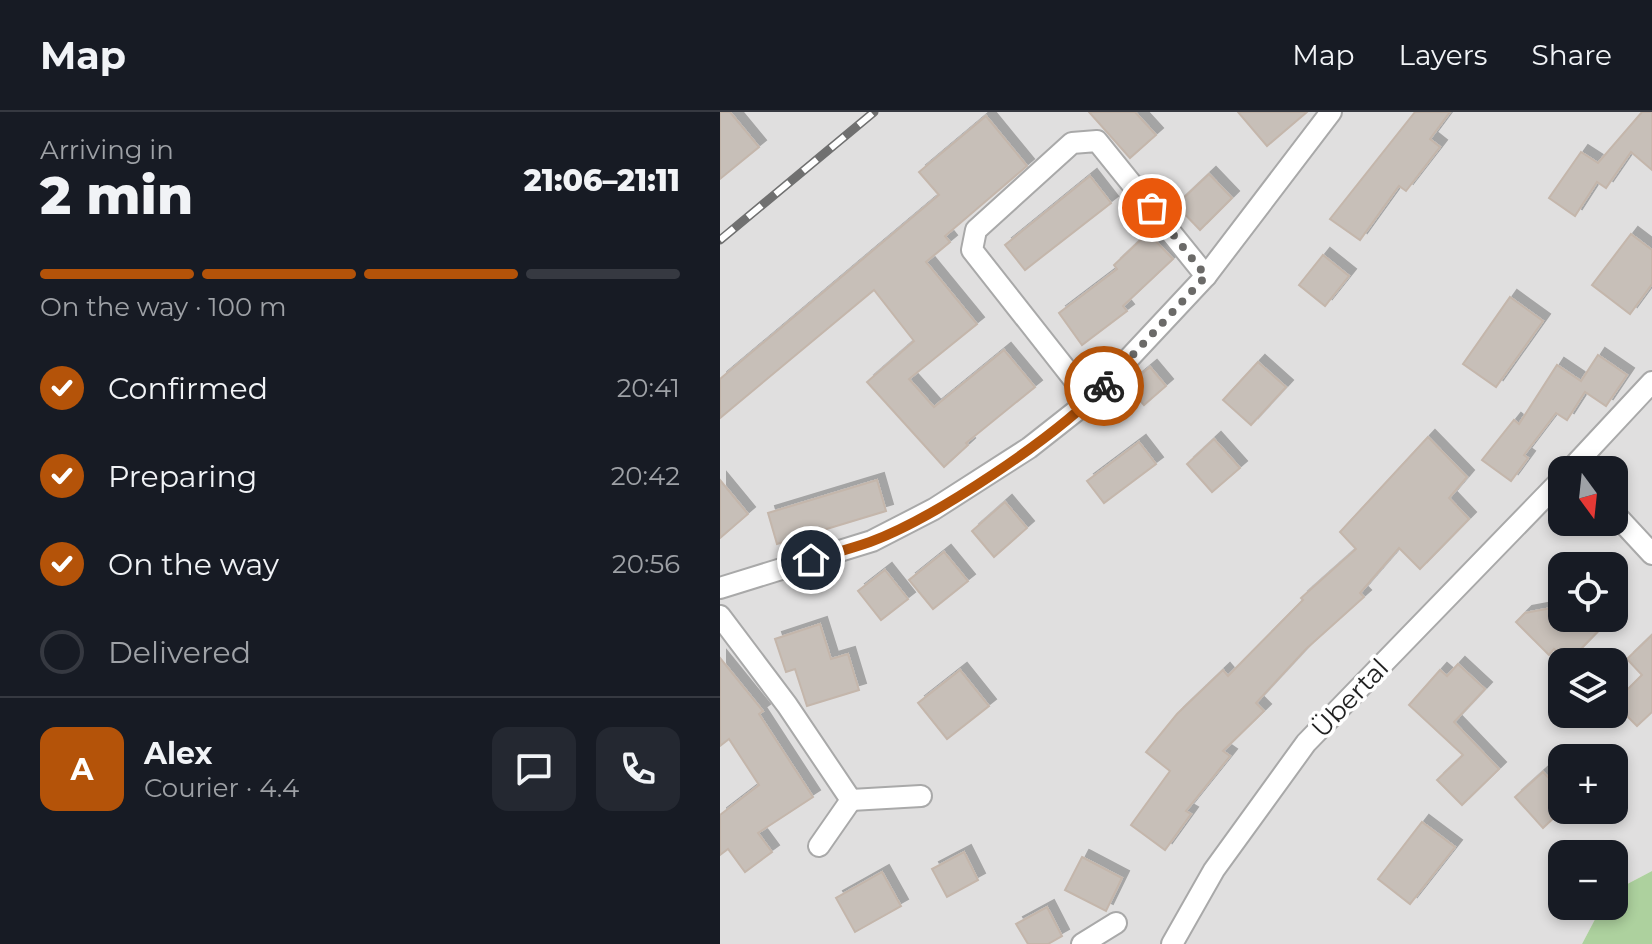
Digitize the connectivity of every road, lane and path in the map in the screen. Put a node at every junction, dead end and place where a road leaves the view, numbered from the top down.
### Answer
1 (1331, 112) edge
2 (1206, 276) junction
3 (1652, 382) edge
4 (1090, 400) junction
5 (1585, 456) edge
6 (1548, 495) edge
7 (1628, 528) edge
8 (1652, 554) edge
9 (720, 588) edge
10 (720, 616) edge
11 (921, 796) dead end
12 (851, 800) junction
13 (819, 846) dead end
14 (1116, 923) dead end
15 (1082, 944) edge
16 (1172, 944) edge

1 - 2 street
2 - 4 street
2 - 4 street
3 - 5 street, Übertal
4 - 9 street
6 - 16 street, Übertal
7 - 8 street
10 - 12 street
11 - 12 street
12 - 13 street
14 - 15 street

